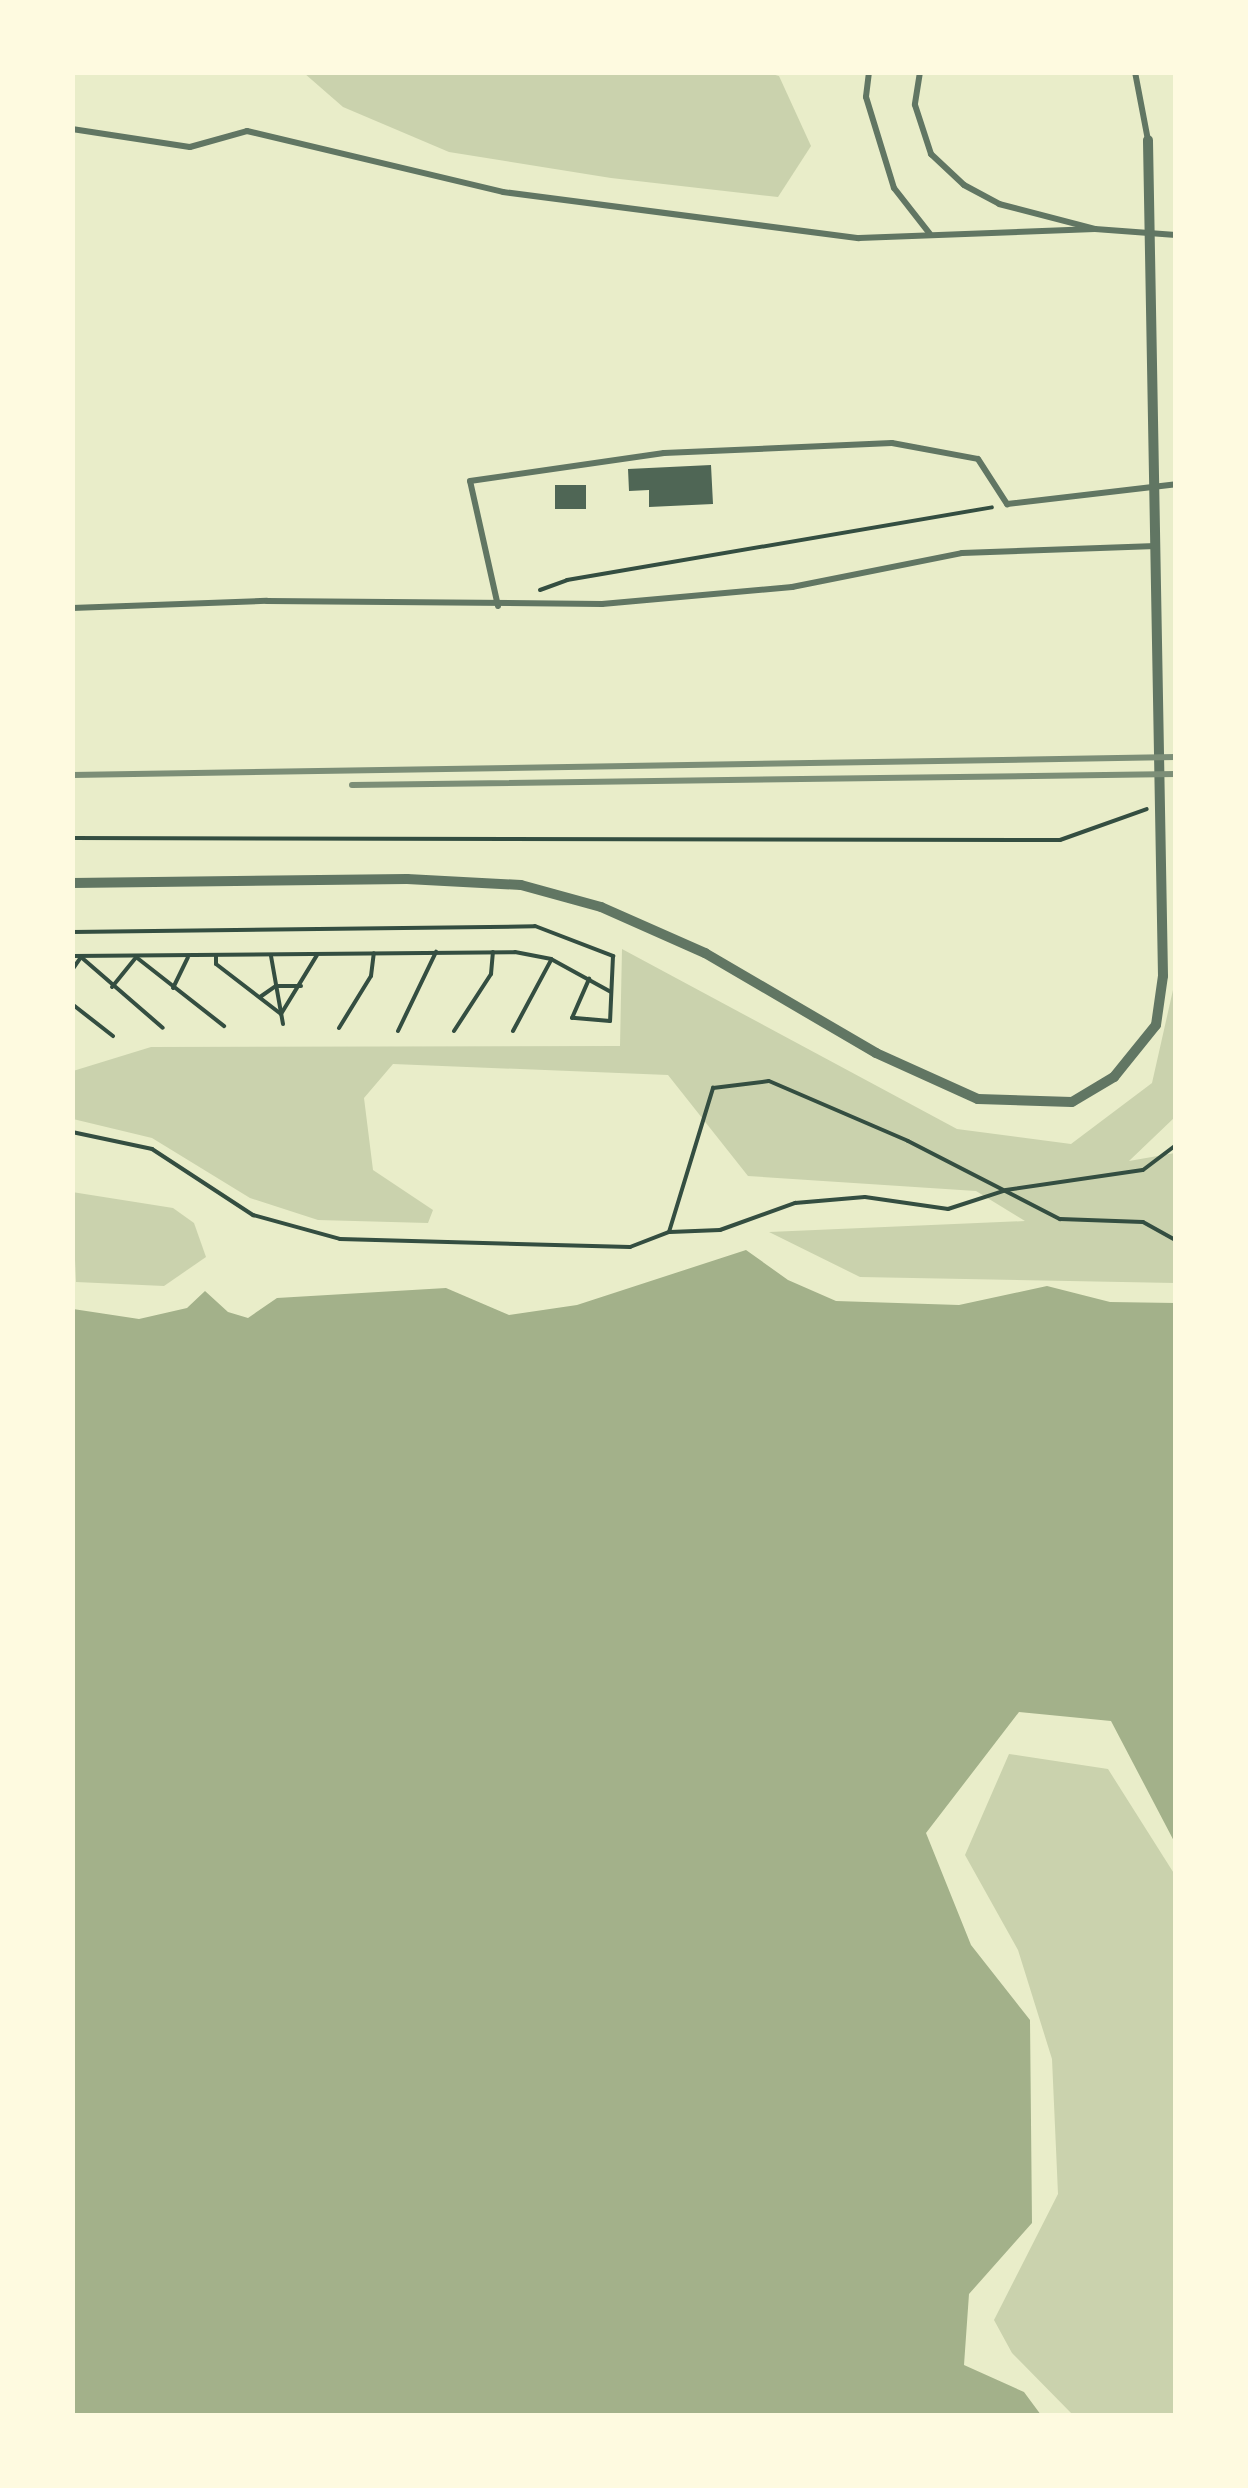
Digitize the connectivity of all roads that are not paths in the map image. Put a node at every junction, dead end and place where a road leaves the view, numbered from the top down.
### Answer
1 (869, 72) edge
2 (920, 72) edge
3 (1135, 72) edge
4 (72, 129) edge
5 (1148, 140) joint
6 (1095, 229) junction
7 (1176, 235) edge
8 (930, 236) junction
9 (1176, 484) edge
10 (1156, 546) junction
11 (498, 606) junction
12 (72, 608) edge
13 (72, 883) edge

1 - 8 lane
2 - 6 lane
3 - 5 lane
4 - 8 lane
5 - 10 street
6 - 7 lane
6 - 8 lane
9 - 11 lane
10 - 11 lane
10 - 13 street
11 - 12 lane

